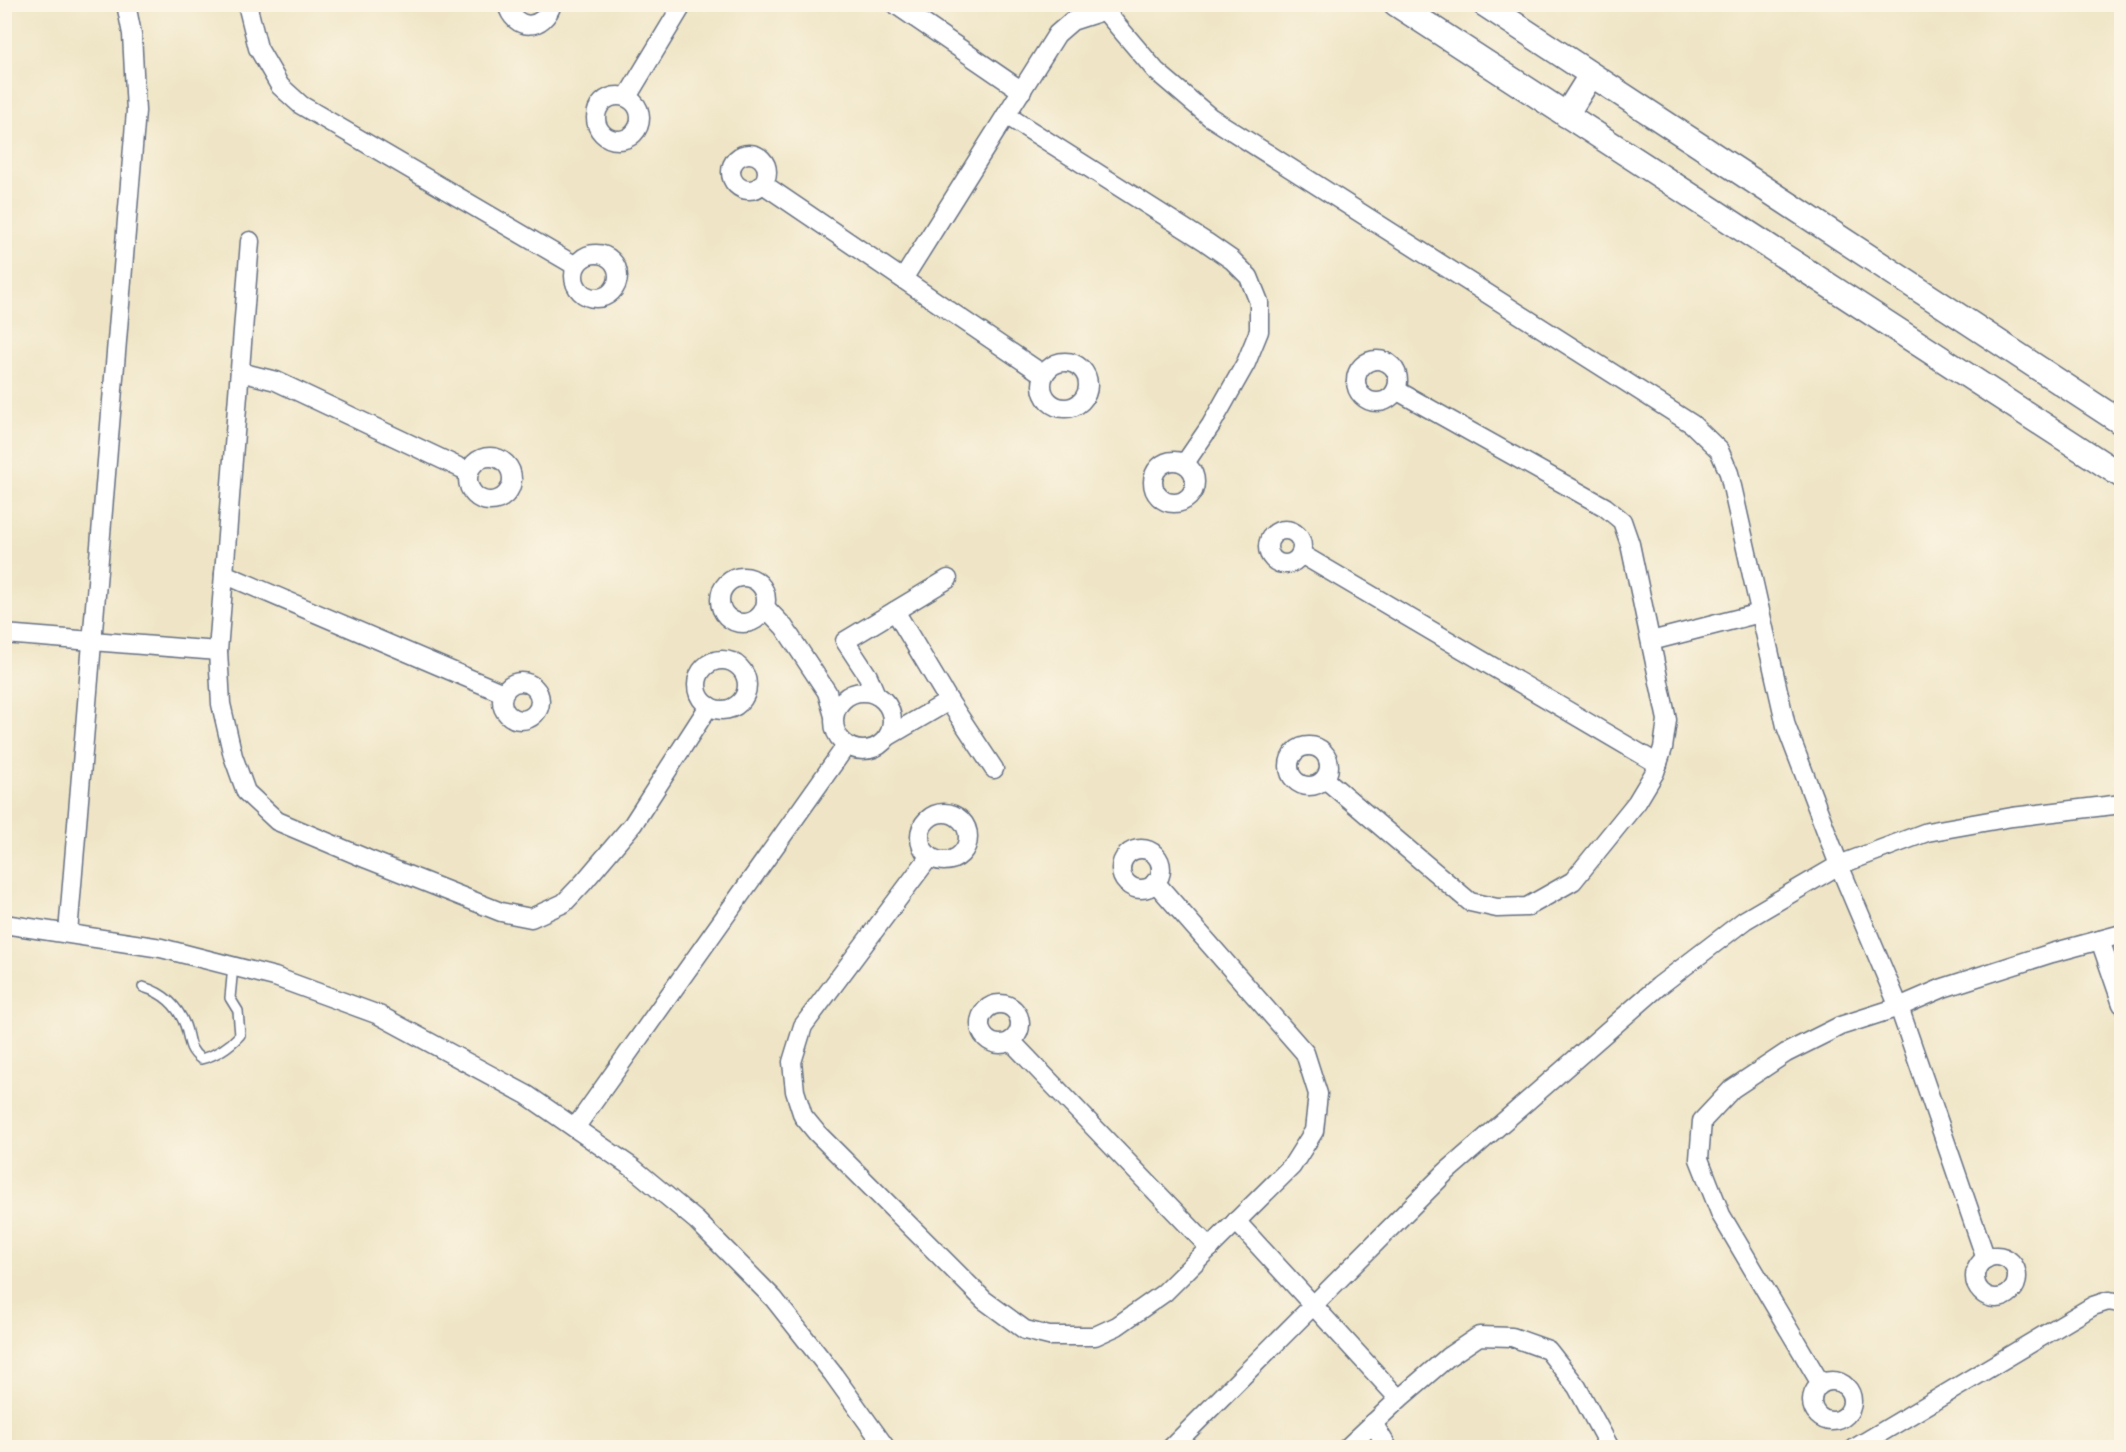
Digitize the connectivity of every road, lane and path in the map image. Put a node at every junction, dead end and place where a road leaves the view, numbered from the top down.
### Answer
1 (126, 4) edge
2 (247, 4) edge
3 (507, 4) edge
4 (552, 4) edge
5 (683, 4) edge
6 (895, 4) edge
7 (1396, 4) edge
8 (1485, 4) edge
9 (1101, 8) edge
10 (1591, 75) junction
11 (1022, 91) junction
12 (627, 97) dead end
13 (1006, 115) junction
14 (1566, 115) junction
15 (763, 183) dead end
16 (250, 240) dead end
17 (576, 266) dead end
18 (903, 279) junction
19 (240, 372) junction
20 (1044, 375) dead end
21 (1396, 390) dead end
22 (2121, 423) edge
23 (1185, 463) dead end
24 (469, 472) dead end
25 (2121, 476) edge
26 (1301, 554) dead end
27 (224, 574) junction
28 (948, 579) dead end
29 (766, 608) dead end
30 (895, 611) junction
31 (1760, 613) junction
32 (4, 634) edge
33 (92, 641) junction
34 (1651, 641) junction
35 (218, 651) junction
36 (868, 676) junction
37 (503, 693) dead end
38 (857, 693) junction
39 (876, 695) junction
40 (949, 701) junction
41 (834, 704) junction
42 (709, 706) dead end
43 (892, 718) junction
44 (912, 723) junction
45 (888, 736) junction
46 (846, 746) junction
47 (1658, 764) junction
48 (994, 769) dead end
49 (1324, 779) dead end
50 (2121, 804) edge
51 (930, 856) dead end
52 (1839, 865) junction
53 (1155, 882) dead end
54 (4, 924) edge
55 (68, 933) junction
56 (2121, 934) edge
57 (2100, 940) junction
58 (232, 966) junction
59 (143, 987) dead end
60 (2121, 1004) edge
61 (1899, 1007) junction
62 (1011, 1041) dead end
63 (575, 1128) junction
64 (1236, 1221) junction
65 (1210, 1248) junction
66 (1986, 1259) dead end
67 (2121, 1303) edge
68 (1313, 1305) junction
69 (1821, 1384) dead end
70 (1399, 1399) junction
71 (1373, 1423) junction
72 (886, 1448) edge
73 (1171, 1448) edge
74 (1347, 1448) edge
75 (1388, 1448) edge
76 (1610, 1448) edge
77 (1855, 1448) edge

1 - 33 street
2 - 17 street
3 - 4 street
5 - 12 street
6 - 11 street
7 - 14 main road
8 - 10 main road
9 - 11 street
9 - 31 street
10 - 14 main road
10 - 22 main road
11 - 13 street
13 - 18 street
13 - 23 street
14 - 25 main road
15 - 18 street
16 - 19 street
18 - 20 street
19 - 24 street
19 - 27 street
21 - 34 street
26 - 47 street
27 - 35 street
27 - 37 street
28 - 30 street
29 - 41 street
30 - 36 street
30 - 40 street
31 - 34 street
31 - 52 street
32 - 33 street
33 - 35 street
33 - 55 street
34 - 47 street
35 - 42 street
36 - 38 street
36 - 39 street
38 - 39 street
38 - 41 street
39 - 43 street
40 - 44 street
40 - 48 street
41 - 46 street
43 - 44 street
43 - 45 street
44 - 45 street
45 - 46 street
46 - 63 street
47 - 49 street
50 - 52 street
51 - 65 street
52 - 61 street
52 - 68 street
53 - 64 street
54 - 55 street
55 - 58 street
56 - 57 street
57 - 60 street
57 - 61 street
58 - 59 lane
58 - 63 street
61 - 66 street
61 - 69 street
62 - 65 street
63 - 72 street
64 - 65 street
64 - 68 street
67 - 77 street
68 - 70 street
68 - 73 street
70 - 71 street
70 - 76 street
71 - 74 street
71 - 75 street

